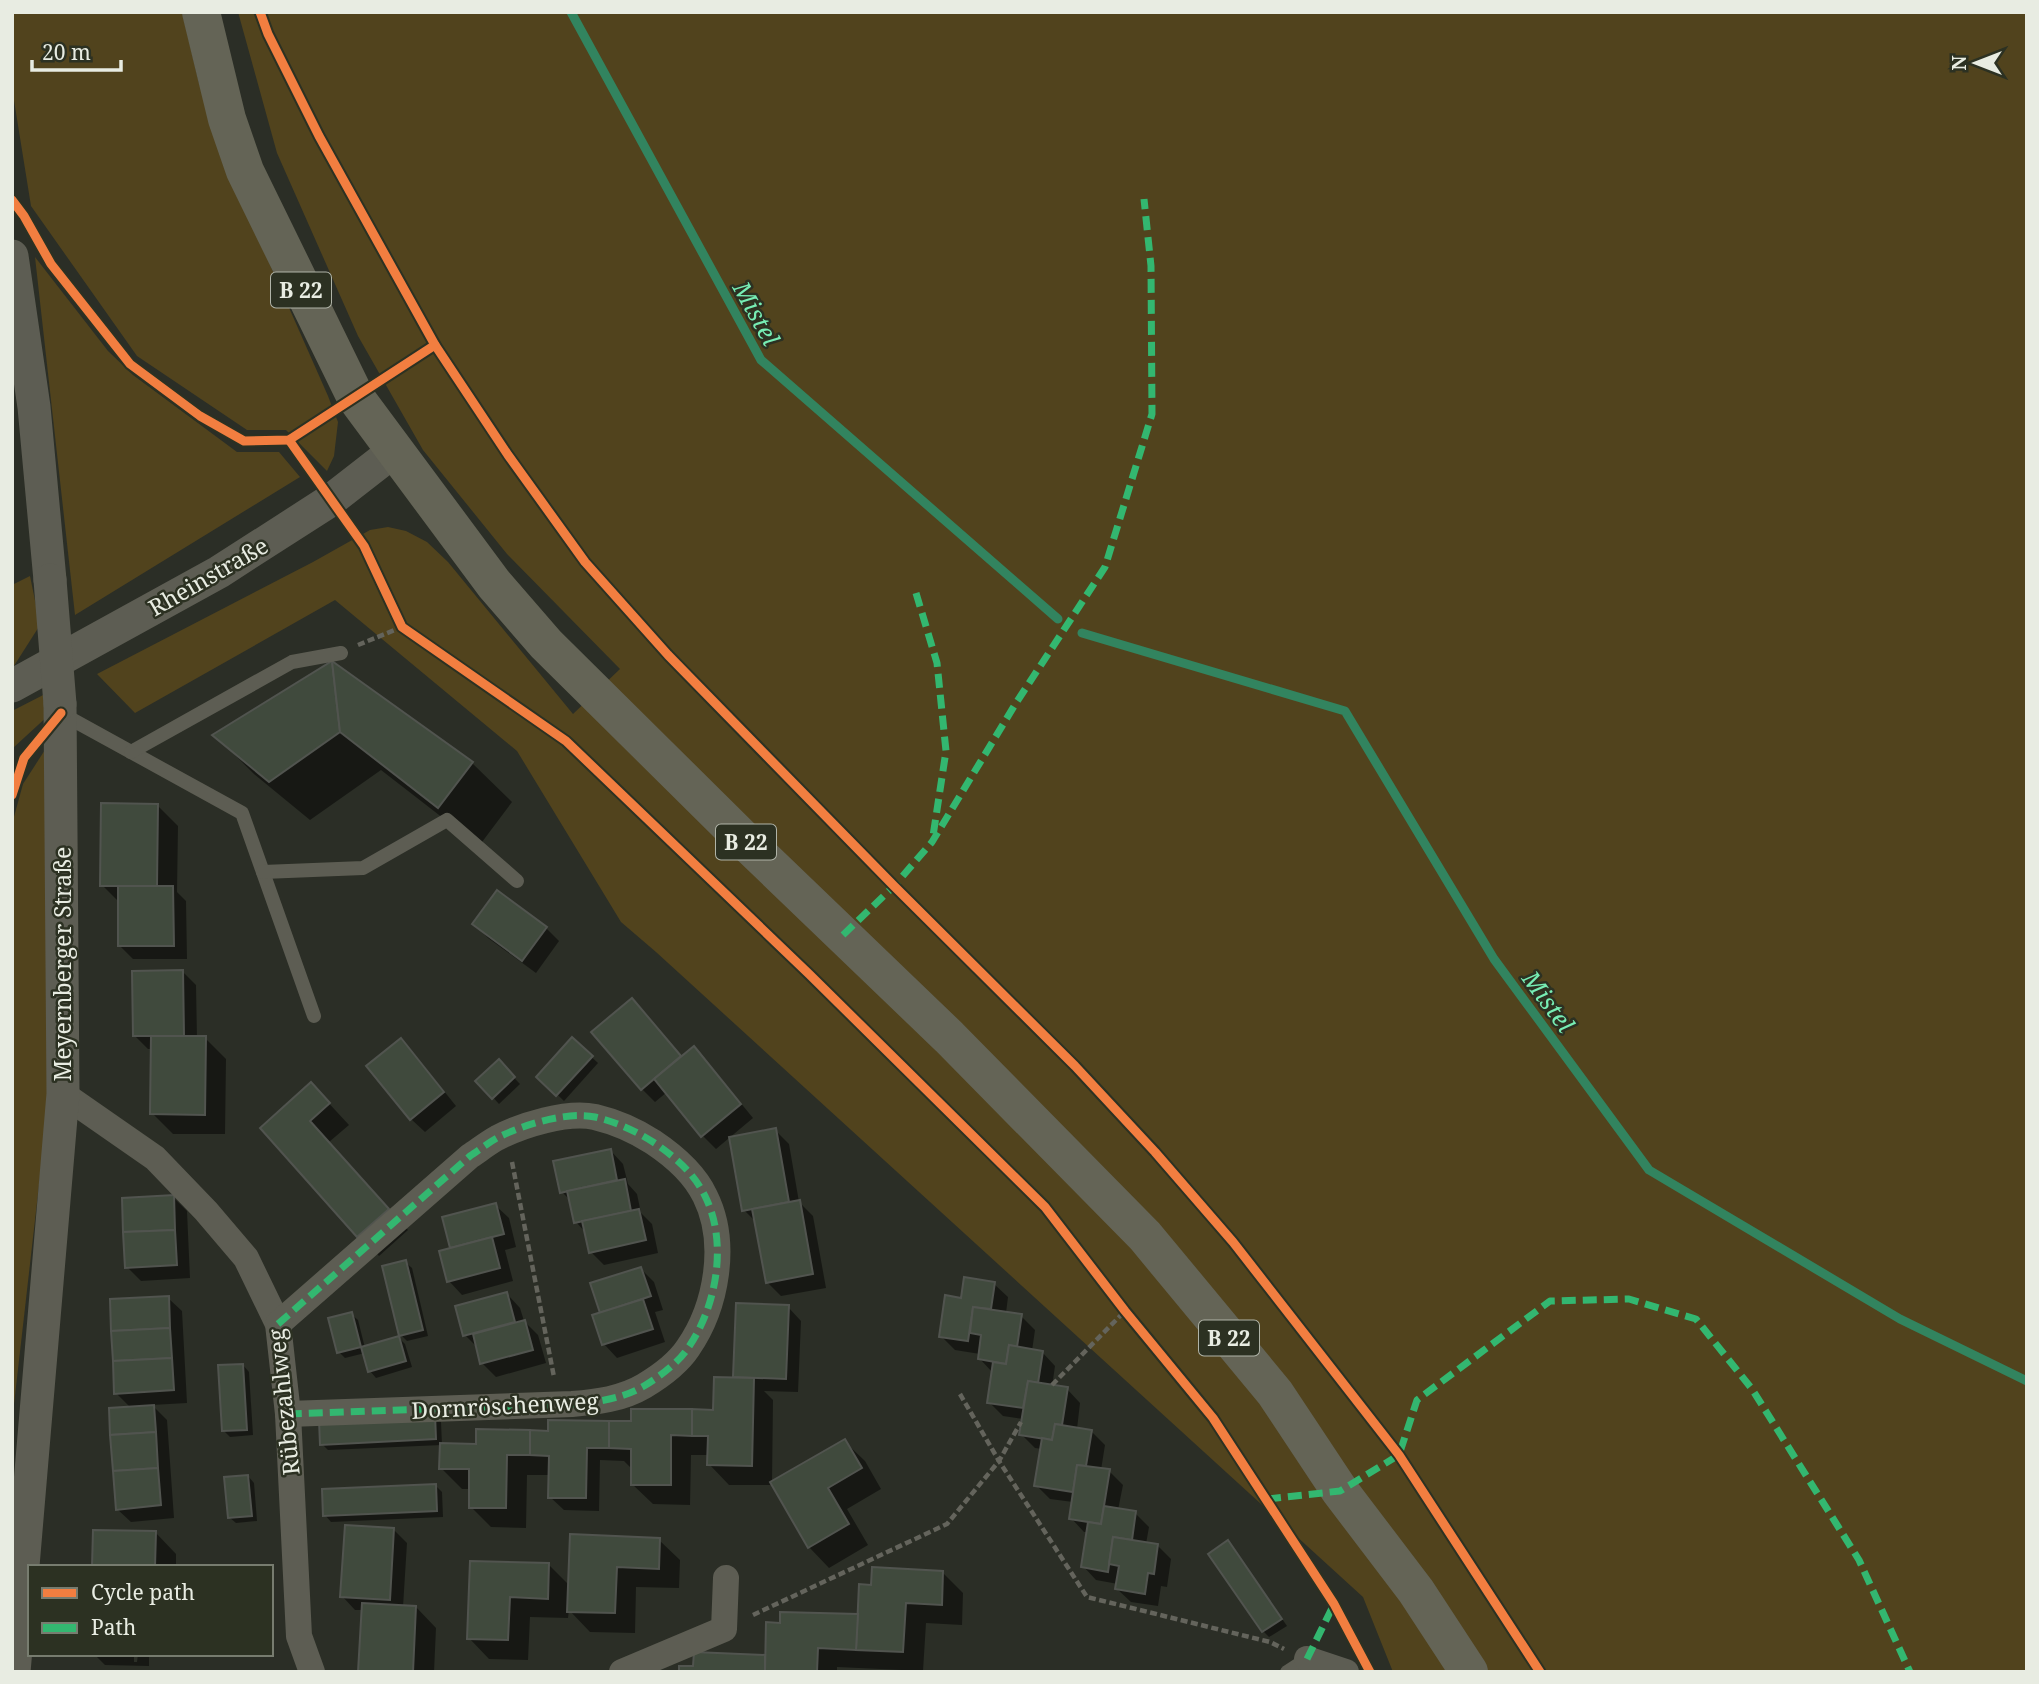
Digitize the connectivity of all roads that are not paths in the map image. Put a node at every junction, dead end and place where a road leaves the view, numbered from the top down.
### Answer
1 (201, 12) edge
2 (12, 257) edge
3 (394, 451) junction
4 (341, 653) road end
5 (12, 686) edge
6 (61, 709) junction
7 (131, 752) junction
8 (263, 872) junction
9 (517, 881) dead end
10 (314, 1016) dead end
11 (63, 1094) junction
12 (278, 1325) junction
13 (288, 1414) junction
14 (726, 1578) dead end
15 (15, 1637) edge
16 (1297, 1665) edge
17 (14, 1672) edge
18 (312, 1672) edge
19 (622, 1672) edge
20 (1346, 1672) edge
21 (1469, 1672) edge

1 - 3 main road, B 22
2 - 6 street, Meyernberger Straße, bridge
3 - 5 street, Rheinstraße
3 - 21 main road, B 22
4 - 7 lane
6 - 7 lane
6 - 11 street, Meyernberger Straße
7 - 8 lane
8 - 9 lane
8 - 10 lane
11 - 12 street, Rübezahlweg
11 - 15 street, Meyernberger Straße
12 - 13 street, Rübezahlweg
12 - 13 street, Dornröschenweg
13 - 18 street, Rübezahlweg
14 - 19 street
15 - 17 street, Meyernberger Straße
16 - 20 street

